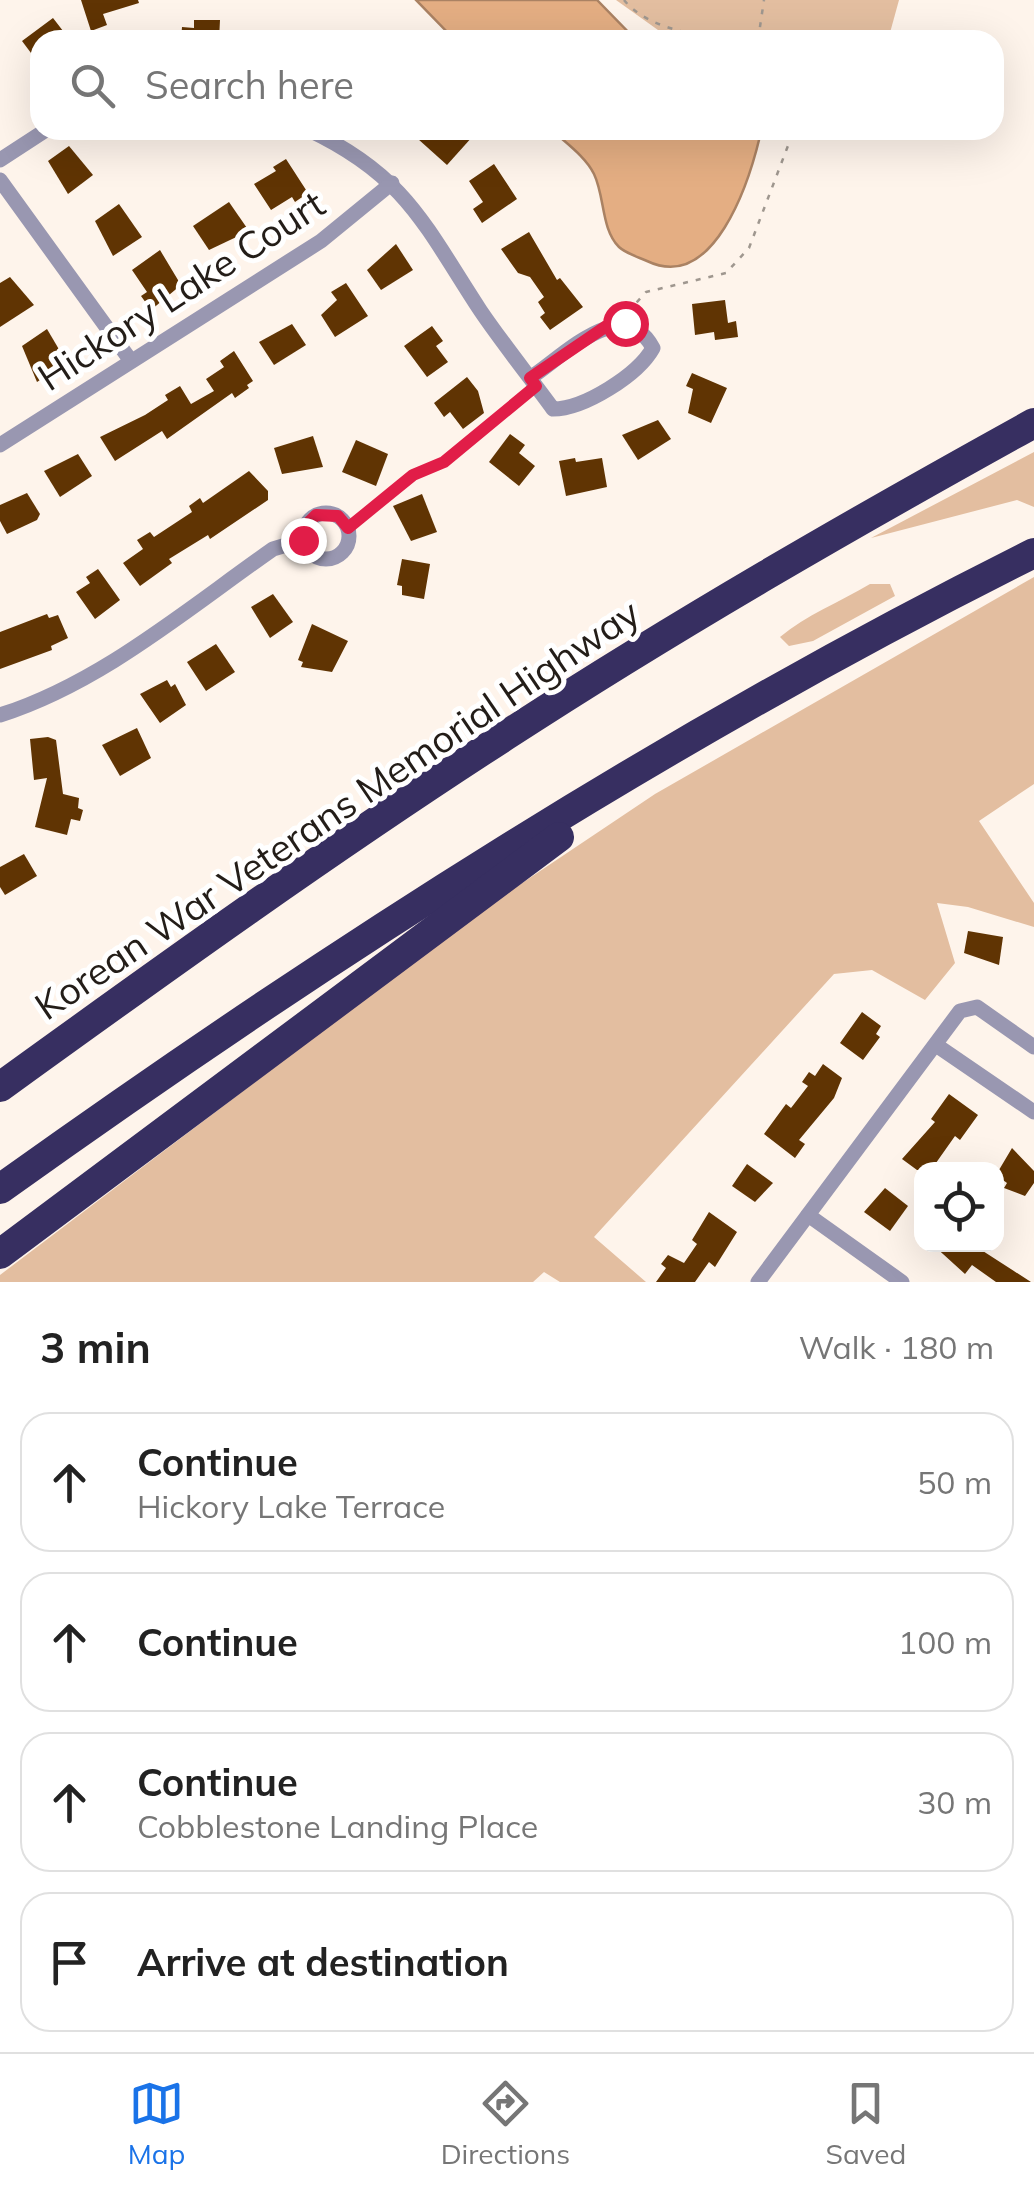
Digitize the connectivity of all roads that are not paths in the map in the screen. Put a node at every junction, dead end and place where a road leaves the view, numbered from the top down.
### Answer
1 (31, 140) edge
2 (329, 140) edge
3 (0, 160) edge
4 (0, 180) edge
5 (392, 183) junction
6 (131, 362) junction
7 (533, 382) junction
8 (1034, 424) edge
9 (0, 445) edge
10 (303, 540) junction
11 (1034, 552) edge
12 (745, 710) junction
13 (0, 715) edge
14 (936, 1045) junction
15 (1034, 1046) edge
16 (0, 1087) edge
17 (1034, 1112) edge
18 (0, 1188) edge
19 (808, 1215) junction
20 (0, 1254) edge
21 (758, 1282) edge
22 (902, 1282) edge

1 - 3 street
2 - 5 street
4 - 6 street
5 - 6 street, Hickory Lake Court
5 - 7 street
6 - 9 street, Hickory Lake Court
7 - 7 street
8 - 16 highway, Korean War Veterans Memorial Highway
10 - 10 street
10 - 13 street
11 - 12 highway
12 - 18 highway
12 - 20 highway
14 - 15 street
14 - 17 street
14 - 19 street
19 - 21 street
19 - 22 street

